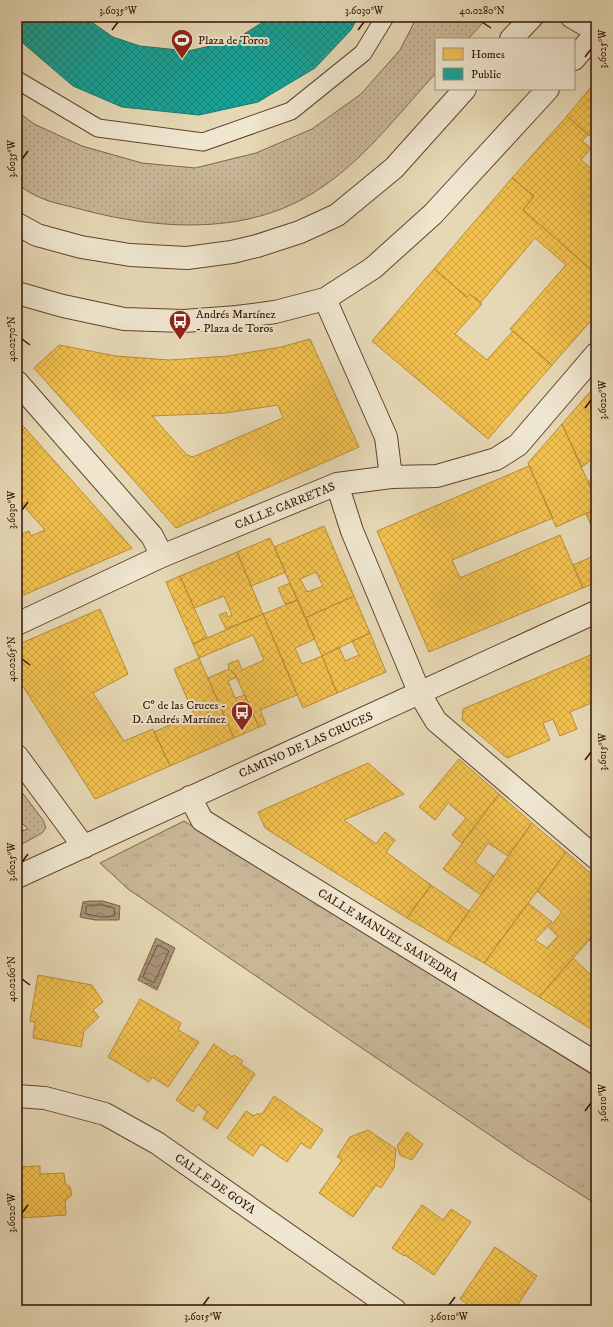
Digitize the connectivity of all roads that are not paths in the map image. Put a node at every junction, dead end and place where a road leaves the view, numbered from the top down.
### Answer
1 (385, 17) edge
2 (532, 17) edge
3 (572, 17) edge
4 (596, 26) edge
5 (596, 33) edge
6 (512, 38) edge
7 (575, 58) edge
8 (17, 80) edge
9 (464, 90) edge
10 (547, 90) edge
11 (17, 224) edge
12 (17, 292) edge
13 (325, 298) junction
14 (596, 354) edge
15 (17, 382) edge
16 (391, 477) junction
17 (338, 484) junction
18 (162, 556) junction
19 (596, 612) edge
20 (17, 624) edge
21 (420, 694) junction
22 (17, 756) edge
23 (190, 797) junction
24 (84, 847) junction
25 (596, 858) edge
26 (17, 877) edge
27 (596, 1063) edge
28 (17, 1096) edge
29 (395, 1310) edge

1 - 8 lane
2 - 6 street
3 - 4 street
5 - 7 street
9 - 11 street
10 - 13 street
12 - 13 street
13 - 16 street
14 - 16 street, CALLE CARRETAS
15 - 18 street
16 - 17 street, CALLE CARRETAS
17 - 18 street, CALLE CARRETAS
17 - 21 street
18 - 20 street, CALLE CARRETAS
19 - 21 street, CAMINO DE LAS CRUCES
21 - 23 street, CAMINO DE LAS CRUCES
21 - 25 street
22 - 24 street
23 - 24 street, CAMINO DE LAS CRUCES
23 - 27 street, CALLE MANUEL SAAVEDRA
24 - 26 street, CAMINO DE LAS CRUCES
28 - 29 street, CALLE DE GOYA

